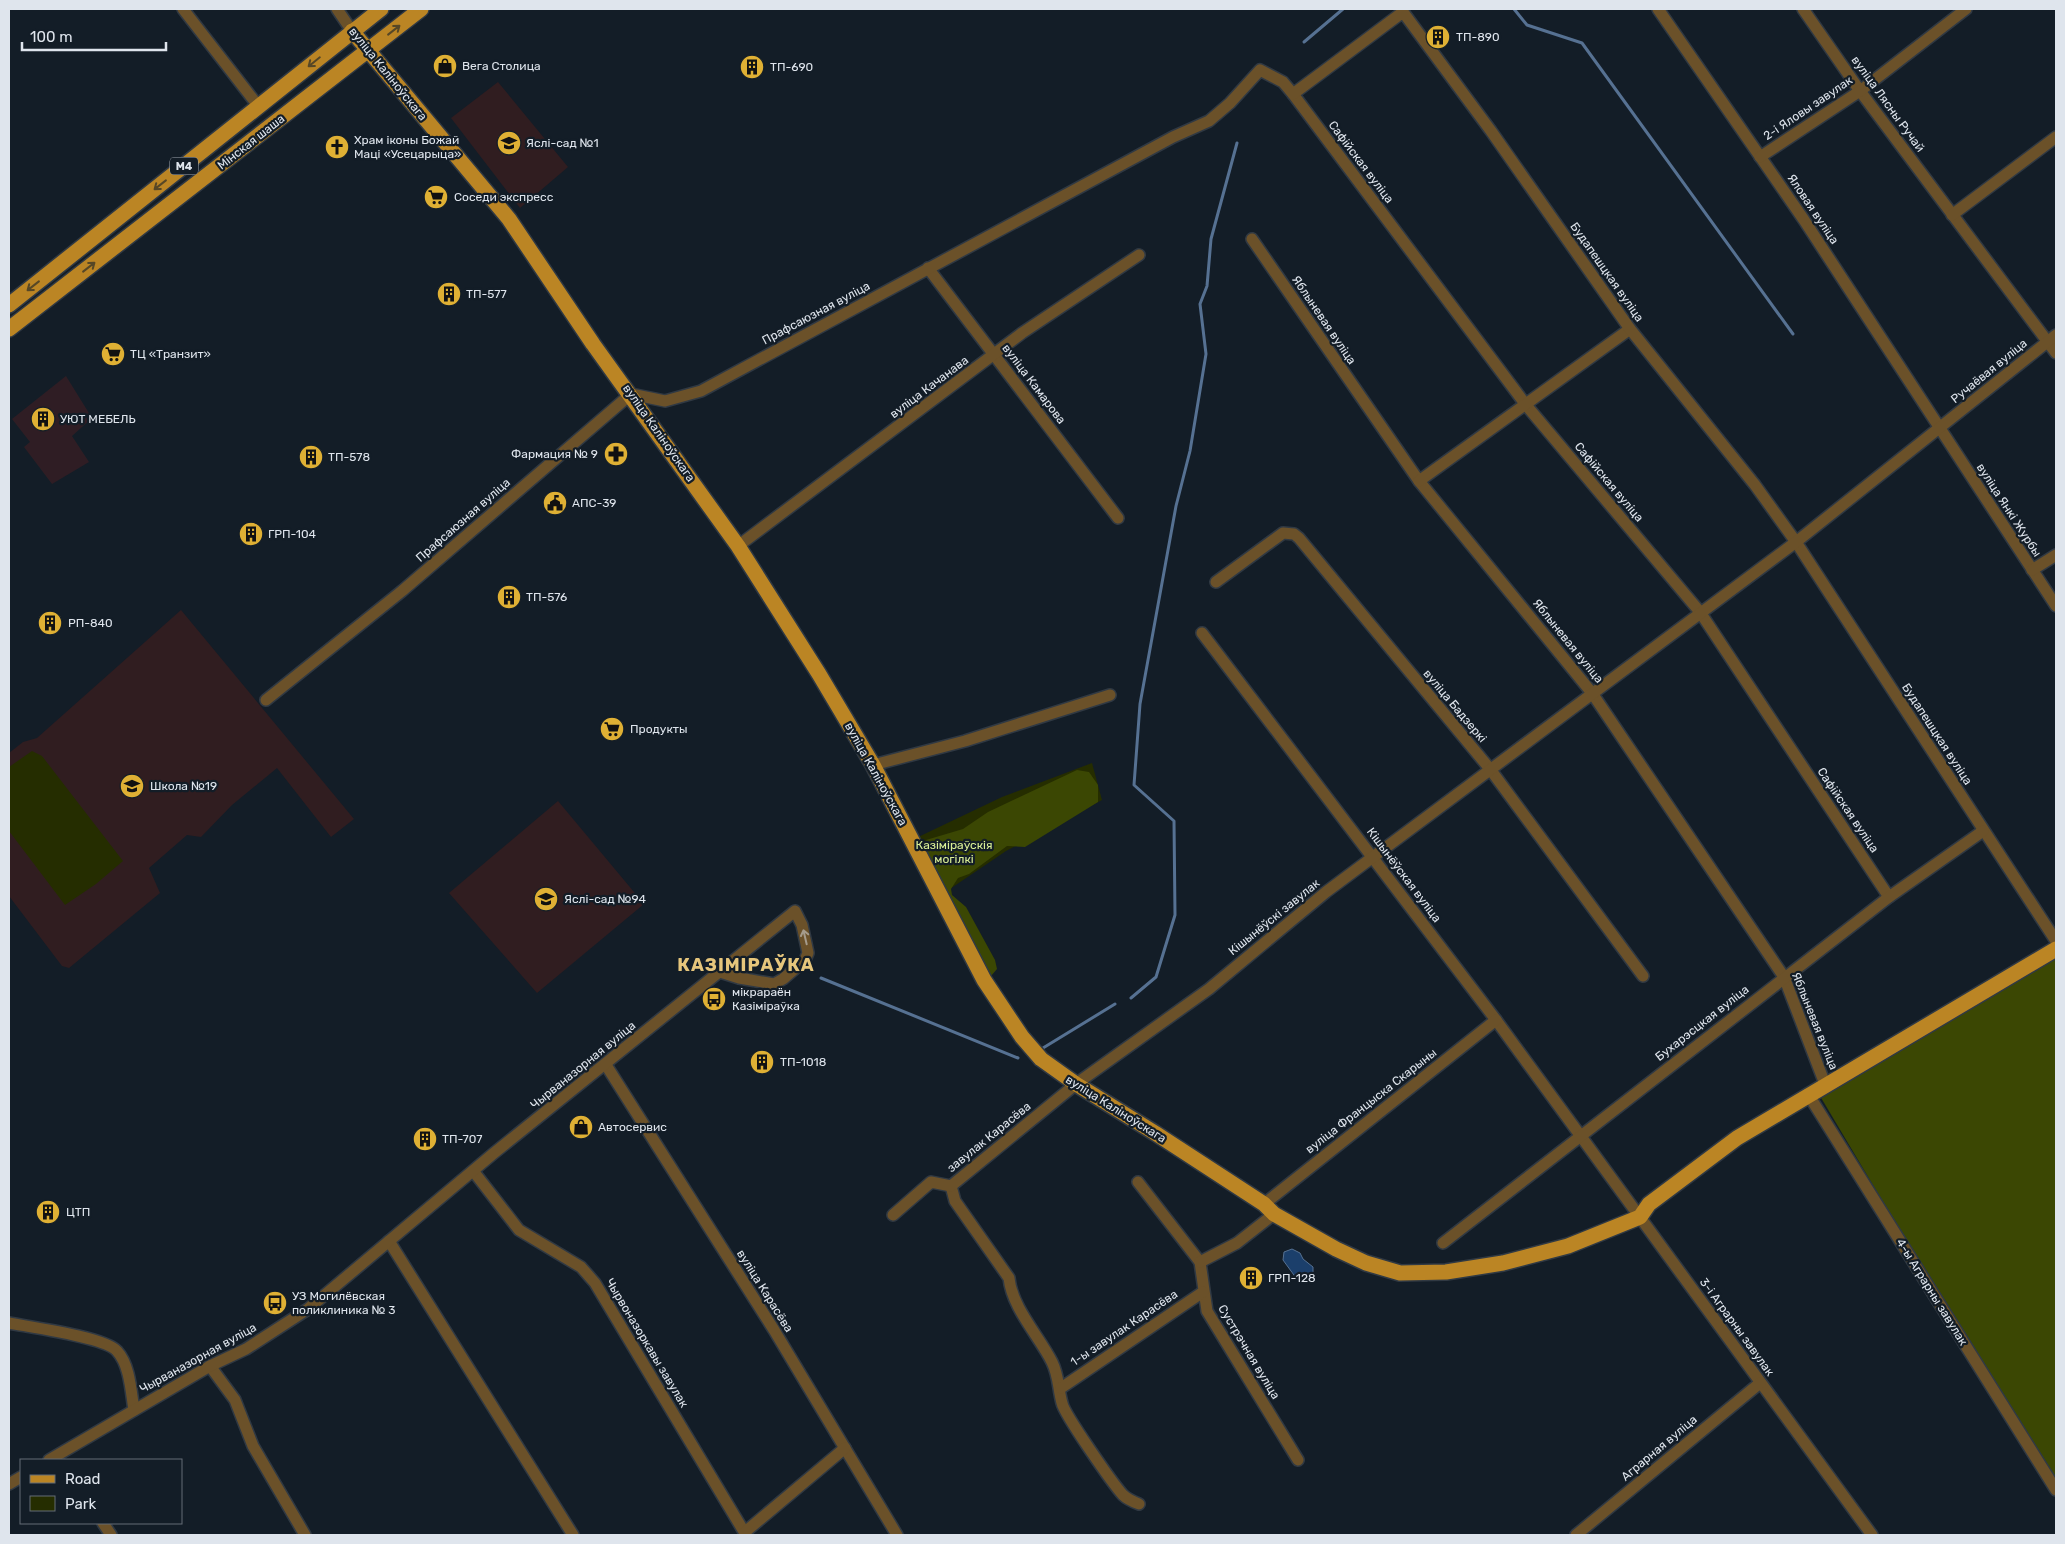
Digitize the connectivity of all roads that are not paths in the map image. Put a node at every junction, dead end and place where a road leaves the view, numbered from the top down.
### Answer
1 (183, 9) edge
2 (337, 9) edge
3 (381, 9) edge
4 (421, 9) edge
5 (1658, 9) edge
6 (1803, 9) edge
7 (1966, 9) edge
8 (352, 31) junction
9 (368, 51) junction
10 (1860, 91) junction
11 (1293, 94) junction
12 (258, 107) junction
13 (2056, 137) edge
14 (1760, 157) junction
15 (1952, 215) junction
16 (1252, 239) dead end
17 (1139, 255) dead end
18 (928, 268) junction
19 (9, 305) edge
20 (9, 329) edge
21 (1630, 329) junction
22 (2052, 338) edge
23 (2056, 353) edge
24 (994, 355) junction
25 (631, 394) junction
26 (1526, 405) junction
27 (1939, 429) junction
28 (1419, 481) junction
29 (1118, 518) dead end
30 (1796, 542) junction
31 (738, 546) junction
32 (2056, 555) edge
33 (2032, 570) junction
34 (1216, 582) dead end
35 (2056, 606) edge
36 (1700, 612) junction
37 (1202, 633) dead end
38 (1592, 693) junction
39 (1110, 695) dead end
40 (266, 700) dead end
41 (873, 765) junction
42 (1490, 770) junction
43 (1983, 831) junction
44 (1372, 856) junction
45 (1889, 897) junction
46 (2056, 941) edge
47 (2056, 949) edge
48 (720, 972) junction
49 (1643, 976) dead end
50 (1784, 977) junction
51 (1496, 1020) junction
52 (606, 1065) junction
53 (1076, 1084) junction
54 (1825, 1084) junction
55 (1808, 1094) junction
56 (1580, 1135) junction
57 (474, 1172) junction
58 (1138, 1182) dead end
59 (950, 1186) junction
60 (1269, 1209) junction
61 (892, 1214) dead end
62 (1640, 1218) junction
63 (389, 1241) junction
64 (1443, 1243) dead end
65 (1200, 1262) junction
66 (1203, 1292) junction
67 (9, 1323) edge
68 (210, 1366) junction
69 (1760, 1382) junction
70 (1060, 1388) junction
71 (134, 1410) junction
72 (845, 1448) junction
73 (51, 1459) edge
74 (1298, 1460) dead end
75 (20, 1478) edge
76 (9, 1484) edge
77 (2056, 1490) edge
78 (1139, 1504) dead end
79 (104, 1524) edge
80 (746, 1533) edge
81 (111, 1535) edge
82 (305, 1535) edge
83 (573, 1535) edge
84 (897, 1535) edge
85 (1576, 1535) edge
86 (1872, 1535) edge

1 - 12 street
2 - 8 street, вуліца Каліноўскага
3 - 8 main road, Мінская шаша / М4
9 -> 4 main road, Мінская шаша / М4
5 - 14 street, Яловая вуліца
6 - 10 street, вуліца Лясны Ручай
7 - 10 street, 2-і Яловы завулак
8 - 9 main road, вуліца Каліноўскага
8 -> 12 main road, Мінская шаша / М4
20 -> 9 main road, Мінская шаша / М4
9 - 25 main road, вуліца Каліноўскага
10 - 14 street, 2-і Яловы завулак
10 - 15 street, вуліца Лясны Ручай
11 - 18 street, Прафсаюзная вуліца
11 - 21 street, Будапешцкая вуліца
11 - 26 street, Сафійская вуліца
12 -> 19 main road, Мінская шаша / М4
13 - 15 street
14 - 27 street, Яловая вуліца
15 - 22 street, вуліца Лясны Ручай
16 - 28 street, Яблыневая вуліца
17 - 24 street, вуліца Качанава
18 - 24 street, вуліца Камарова
18 - 25 street, Прафсаюзная вуліца
21 - 26 street
21 - 30 street, Будапешцкая вуліца
22 - 23 street, вуліца Лясны Ручай
22 - 27 street, Ручаёвая вуліца
24 - 29 street, вуліца Камарова
24 - 31 street, вуліца Качанава
25 - 31 main road, вуліца Каліноўскага
25 - 40 street, Прафсаюзная вуліца
26 - 28 street
26 - 36 street, Сафійская вуліца
27 - 30 street, Ручаёвая вуліца
27 - 33 street, вуліца Янкі Журбы
28 - 38 street, Яблыневая вуліца
30 - 36 street
30 - 43 street, Будапешцкая вуліца
31 - 41 main road, вуліца Каліноўскага
32 - 33 street
33 - 35 street, вуліца Янкі Журбы
34 - 42 street, вуліца Бадзеркі
36 - 38 street
36 - 45 street, Сафійская вуліца
37 - 44 street, Кішынёўская вуліца
38 - 42 street
38 - 50 street, Яблыневая вуліца
39 - 41 street
41 - 53 main road, вуліца Каліноўскага
42 - 44 street, Кішынёўскі завулак
42 - 49 street, вуліца Бадзеркі
43 - 45 street, Бухарэсцкая вуліца
43 - 46 street, Будапешцкая вуліца
44 - 51 street, Кішынёўская вуліца
44 - 53 street, Кішынёўскі завулак
45 - 50 street, Бухарэсцкая вуліца
47 - 54 main road
48 -> 48 street, Чырваназорная вуліца
48 - 52 street, Чырваназорная вуліца
50 - 54 street, Яблыневая вуліца
50 - 56 street, Бухарэсцкая вуліца
51 - 56 street, Кішынёўская вуліца
51 - 60 street, вуліца Францыска Скарыны
52 - 57 street, Чырваназорная вуліца
52 - 72 street, вуліца Карасёва
53 - 59 street, завулак Карасёва
53 - 60 main road, вуліца Каліноўскага
54 - 55 main road
55 - 62 main road
55 - 77 street, 4-ы Аграрны завулак
56 - 62 street, 3-і Аграрны завулак
56 - 64 street, Бухарэсцкая вуліца
57 - 63 street, Чырваназорная вуліца
57 - 80 street, Чырвоназоркавы завулак
58 - 65 street
59 - 61 street, завулак Карасёва
59 - 70 street, 1-ы завулак Карасёва
60 - 62 main road, вуліца Каліноўскага
60 - 65 street, вуліца Францыска Скарыны
62 - 69 street, 3-і Аграрны завулак
63 - 68 street, Чырваназорная вуліца
63 - 83 street
65 - 66 street, Сустрэчная вуліца
66 - 70 street, 1-ы завулак Карасёва
66 - 74 street, Сустрэчная вуліца
67 - 71 street, Чырваназорная вуліца
68 - 71 street, Чырваназорная вуліца
68 - 82 street
69 - 85 street, Аграрная вуліца
69 - 86 street, 3-і Аграрны завулак
70 - 78 street, 1-ы завулак Карасёва
71 - 73 street
72 - 80 street
72 - 84 street, вуліца Карасёва
75 - 76 street
79 - 81 street

